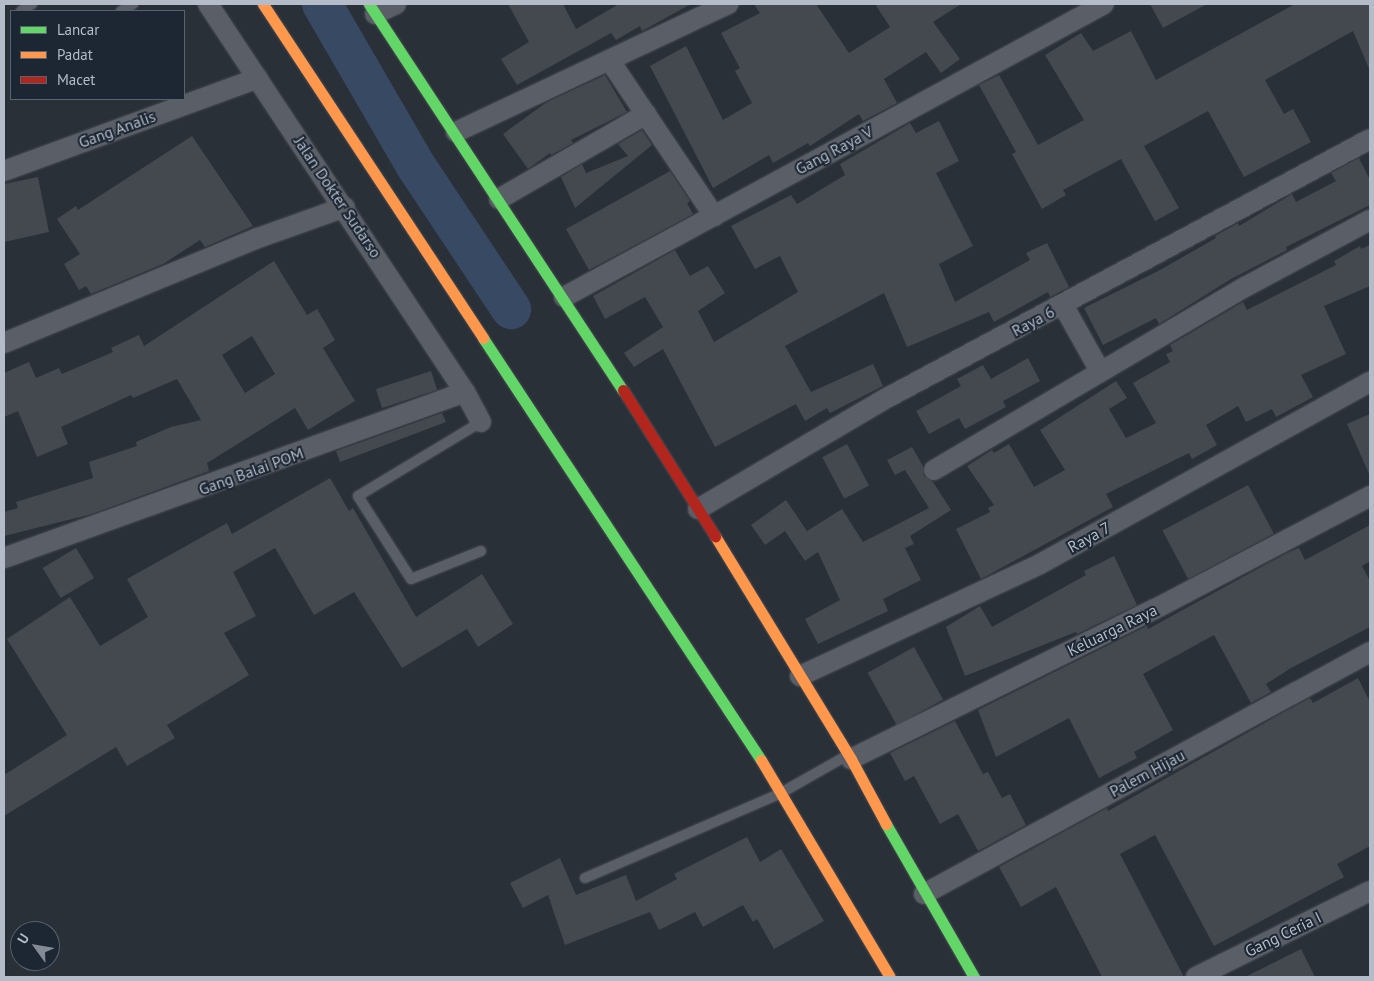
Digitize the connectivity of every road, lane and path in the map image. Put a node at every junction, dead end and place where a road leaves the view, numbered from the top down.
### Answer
1 (208, 4) edge
2 (263, 4) edge
3 (396, 4) edge
4 (728, 4) edge
5 (1104, 4) edge
6 (372, 9) edge
7 (610, 61) junction
8 (258, 78) junction
9 (646, 114) junction
10 (456, 132) junction
11 (1370, 138) edge
12 (4, 170) edge
13 (499, 199) junction
14 (345, 207) junction
15 (714, 216) junction
16 (1370, 220) edge
17 (564, 296) junction
18 (1062, 305) junction
19 (4, 343) edge
20 (1100, 371) junction
21 (1370, 382) edge
22 (465, 392) junction
23 (481, 422) joint
24 (934, 470) dead end
25 (1370, 496) edge
26 (698, 509) junction
27 (481, 551) dead end
28 (4, 558) edge
29 (1370, 652) edge
30 (800, 676) junction
31 (845, 758) junction
32 (781, 793) junction
33 (585, 878) dead end
34 (1370, 890) edge
35 (924, 894) junction
36 (890, 977) edge
37 (974, 977) edge
38 (1196, 977) edge

1 - 8 street, Jalan Dokter Sudarso
2 - 32 street
3 - 6 street
4 - 7 street
5 - 15 street, Gang Raya V
6 - 10 street
7 - 9 street
7 - 10 street
8 - 12 street, Gang Analis
8 - 14 street, Jalan Dokter Sudarso
9 - 13 street
9 - 15 street
10 - 13 street
11 - 18 street, Raya 6
13 - 17 street
14 - 19 street
14 - 22 street, Jalan Dokter Sudarso
15 - 17 street, Gang Raya V
16 - 20 street
17 - 26 street
18 - 20 street
18 - 26 street, Raya 6
20 - 24 street
21 - 30 street, Raya 7
22 - 23 street
22 - 28 street, Gang Balai POM
23 - 27 lane
25 - 31 street, Keluarga Raya
26 - 30 street
29 - 35 street, Palem Hijau
30 - 31 street
31 - 32 lane
31 - 35 street
32 - 33 lane
32 - 36 street
34 - 38 street, Gang Ceria I
35 - 37 street

